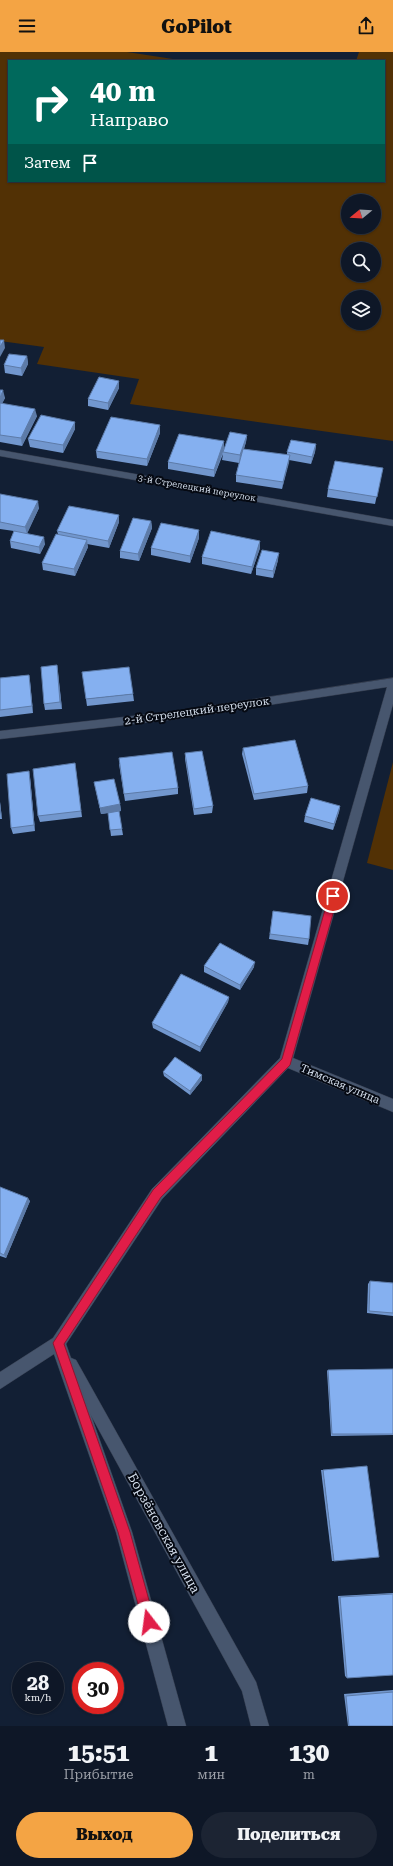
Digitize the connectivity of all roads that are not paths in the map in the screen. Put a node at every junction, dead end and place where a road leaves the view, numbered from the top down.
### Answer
1 (0, 453) edge
2 (393, 523) edge
3 (393, 683) edge
4 (0, 735) edge
5 (286, 1061) junction
6 (393, 1106) edge
7 (58, 1343) junction
8 (0, 1381) edge
9 (177, 1726) edge
10 (260, 1726) edge

1 - 2 street, 3-й Стрелецкий переулок
3 - 4 street, 2-й Стрелецкий переулок
3 - 5 street
5 - 6 street, Тимская улица
5 - 7 street
7 - 8 street
7 - 9 street
7 - 10 street, Борзёновская улица

